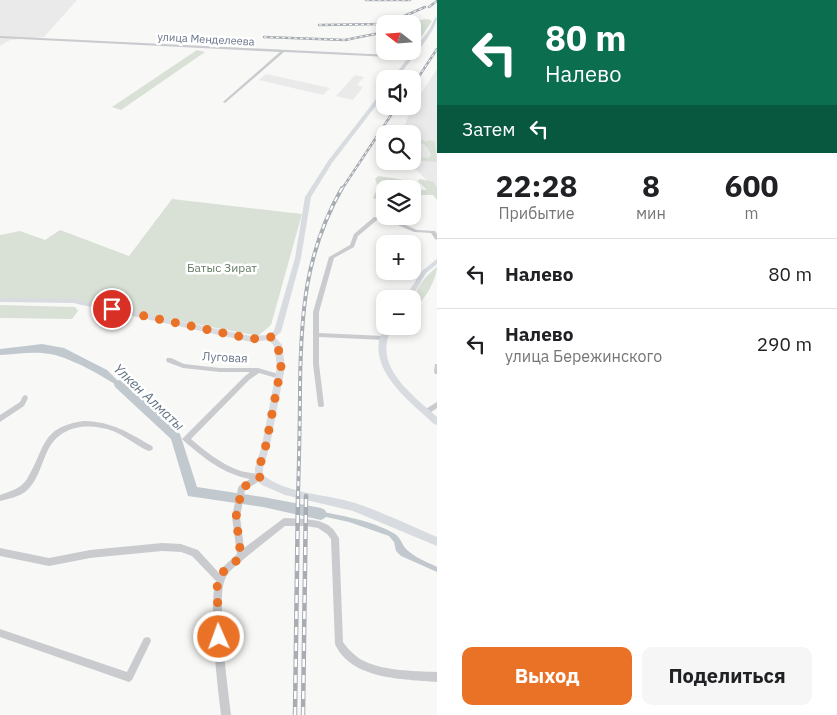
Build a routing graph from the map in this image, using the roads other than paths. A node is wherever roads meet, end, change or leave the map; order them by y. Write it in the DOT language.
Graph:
graph roads {
  1 [pos="437,18"];
  2 [pos="0,38"];
  3 [pos="421,44"];
  4 [pos="283,51"];
  5 [pos="376,55"];
  6 [pos="409,60"];
  7 [pos="401,70"];
  8 [pos="225,102"];
  9 [pos="376,103"];
  10 [pos="437,238"];
  11 [pos="437,261"];
  12 [pos="413,290"];
  13 [pos="0,300"];
  14 [pos="316,335"];
  15 [pos="385,335"];
  16 [pos="271,337"];
  17 [pos="384,338"];
  18 [pos="169,360"];
  19 [pos="437,366"];
  20 [pos="258,370"];
  21 [pos="437,372"];
  22 [pos="280,377"];
  23 [pos="26,398"];
  24 [pos="321,405"];
  25 [pos="437,405"];
  26 [pos="426,412"];
  27 [pos="0,420"];
  28 [pos="437,422"];
  29 [pos="150,448"];
  30 [pos="260,477"];
  31 [pos="0,498"];
  32 [pos="437,542"];
  33 [pos="1,553"];
  34 [pos="241,557"];
  35 [pos="220,579"];
  36 [pos="0,633"];
  37 [pos="146,641"];
  38 [pos="437,677"];
  39 [pos="226,715"];
  1 -- 3 [label="main road"];
  2 -- 4 [label="street, улица Менделеева"];
  4 -- 5 [label="street, улица Менделеева"];
  4 -- 8 [label="street"];
  6 -- 7 [label="main road"];
  9 -- 16 [label="main road"];
  10 -- 14 [label="street"];
  11 -- 12 [label="main road"];
  13 -- 16 [label="main road"];
  14 -- 17 [label="street"];
  14 -- 24 [label="street"];
  15 -- 17 [label="main road"];
  16 -- 22 [label="main road"];
  17 -- 26 [label="main road"];
  18 -- 20 [label="street, Луговая"];
  19 -- 21 [label="street"];
  20 -- 22 [label="street, Луговая"];
  20 -- 30 [label="street"];
  22 -- 30 [label="main road"];
  23 -- 27 [label="street"];
  25 -- 26 [label="street"];
  26 -- 28 [label="main road"];
  29 -- 31 [label="street"];
  30 -- 32 [label="main road"];
  30 -- 34 [label="street"];
  33 -- 35 [label="street"];
  34 -- 35 [label="street"];
  34 -- 38 [label="street"];
  35 -- 39 [label="street"];
  36 -- 37 [label="street"];
}
